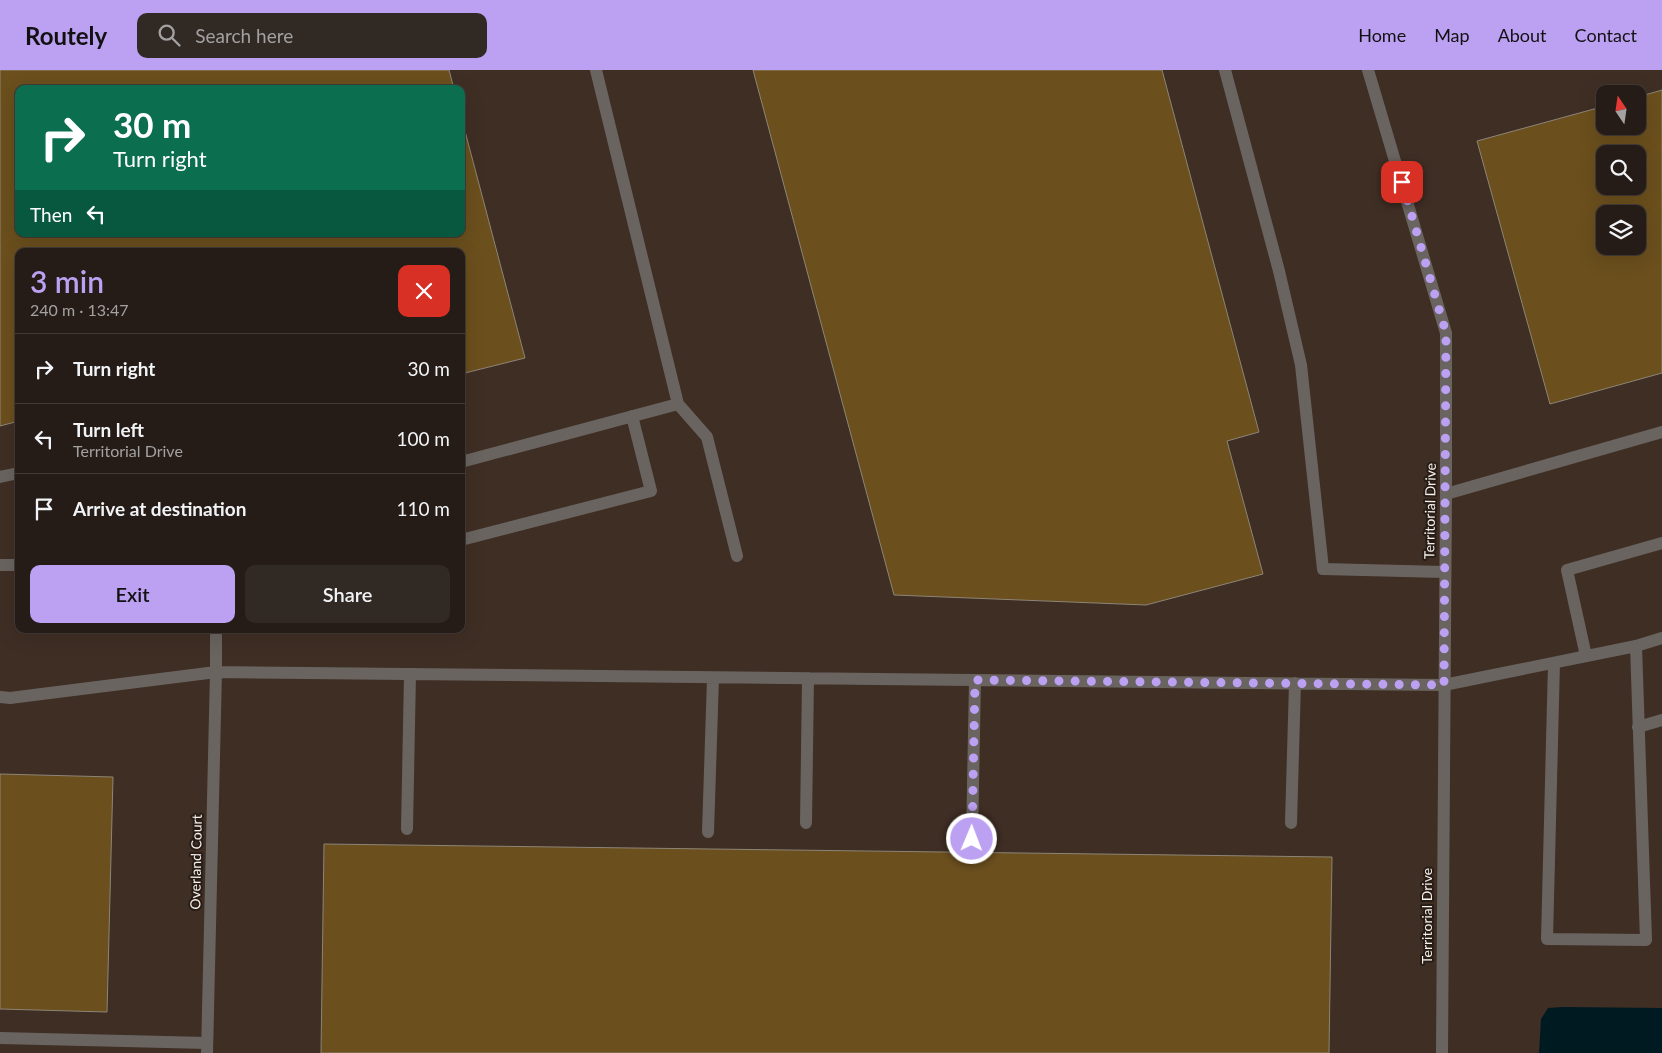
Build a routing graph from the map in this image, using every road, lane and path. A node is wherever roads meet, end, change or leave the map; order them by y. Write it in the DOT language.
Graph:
graph roads {
  1 [pos="596,70"];
  2 [pos="1225,70"];
  3 [pos="1368,70"];
  4 [pos="678,404"];
  5 [pos="632,416"];
  6 [pos="1662,432"];
  7 [pos="465,461"];
  8 [pos="15,474"];
  9 [pos="0,478"];
  10 [pos="1446,494"];
  11 [pos="465,539"];
  12 [pos="1662,543"];
  13 [pos="737,556"];
  14 [pos="0,565"];
  15 [pos="15,565"];
  16 [pos="1444,572"];
  17 [pos="216,633"];
  18 [pos="1662,638"];
  19 [pos="1636,646"];
  20 [pos="1586,656"];
  21 [pos="1554,663"];
  22 [pos="216,672"];
  23 [pos="410,674"];
  24 [pos="713,678"];
  25 [pos="808,678"];
  26 [pos="975,680"];
  27 [pos="1295,683"];
  28 [pos="1444,685"];
  29 [pos="0,697"];
  30 [pos="1662,720"];
  31 [pos="1638,727"];
  32 [pos="806,823"];
  33 [pos="1291,823"];
  34 [pos="406,829"];
  35 [pos="708,832"];
  36 [pos="972,839"];
  37 [pos="0,1038"];
  38 [pos="207,1048"];
  39 [pos="1442,1053"];
  1 -- 4 [label="street"];
  2 -- 16 [label="street"];
  3 -- 10 [label="street, Territorial Drive"];
  4 -- 5 [label="street"];
  4 -- 13 [label="street"];
  5 -- 7 [label="street"];
  5 -- 11 [label="street"];
  6 -- 10 [label="street"];
  8 -- 9 [label="street"];
  10 -- 16 [label="street, Territorial Drive"];
  12 -- 20 [label="street"];
  14 -- 15 [label="street"];
  16 -- 28 [label="street, Territorial Drive"];
  17 -- 22 [label="street, Overland Court"];
  18 -- 19 [label="street"];
  19 -- 20 [label="street"];
  19 -- 31 [label="street"];
  20 -- 21 [label="street"];
  21 -- 28 [label="street"];
  21 -- 31 [label="street"];
  22 -- 23 [label="street"];
  22 -- 29 [label="street"];
  22 -- 38 [label="street, Overland Court"];
  23 -- 24 [label="street"];
  23 -- 34 [label="street"];
  24 -- 25 [label="street"];
  24 -- 35 [label="street"];
  25 -- 26 [label="street"];
  25 -- 32 [label="street"];
  26 -- 27 [label="street"];
  26 -- 36 [label="street"];
  27 -- 28 [label="street"];
  27 -- 33 [label="street"];
  28 -- 39 [label="street, Territorial Drive"];
  30 -- 31 [label="street"];
  37 -- 38 [label="street"];
}
